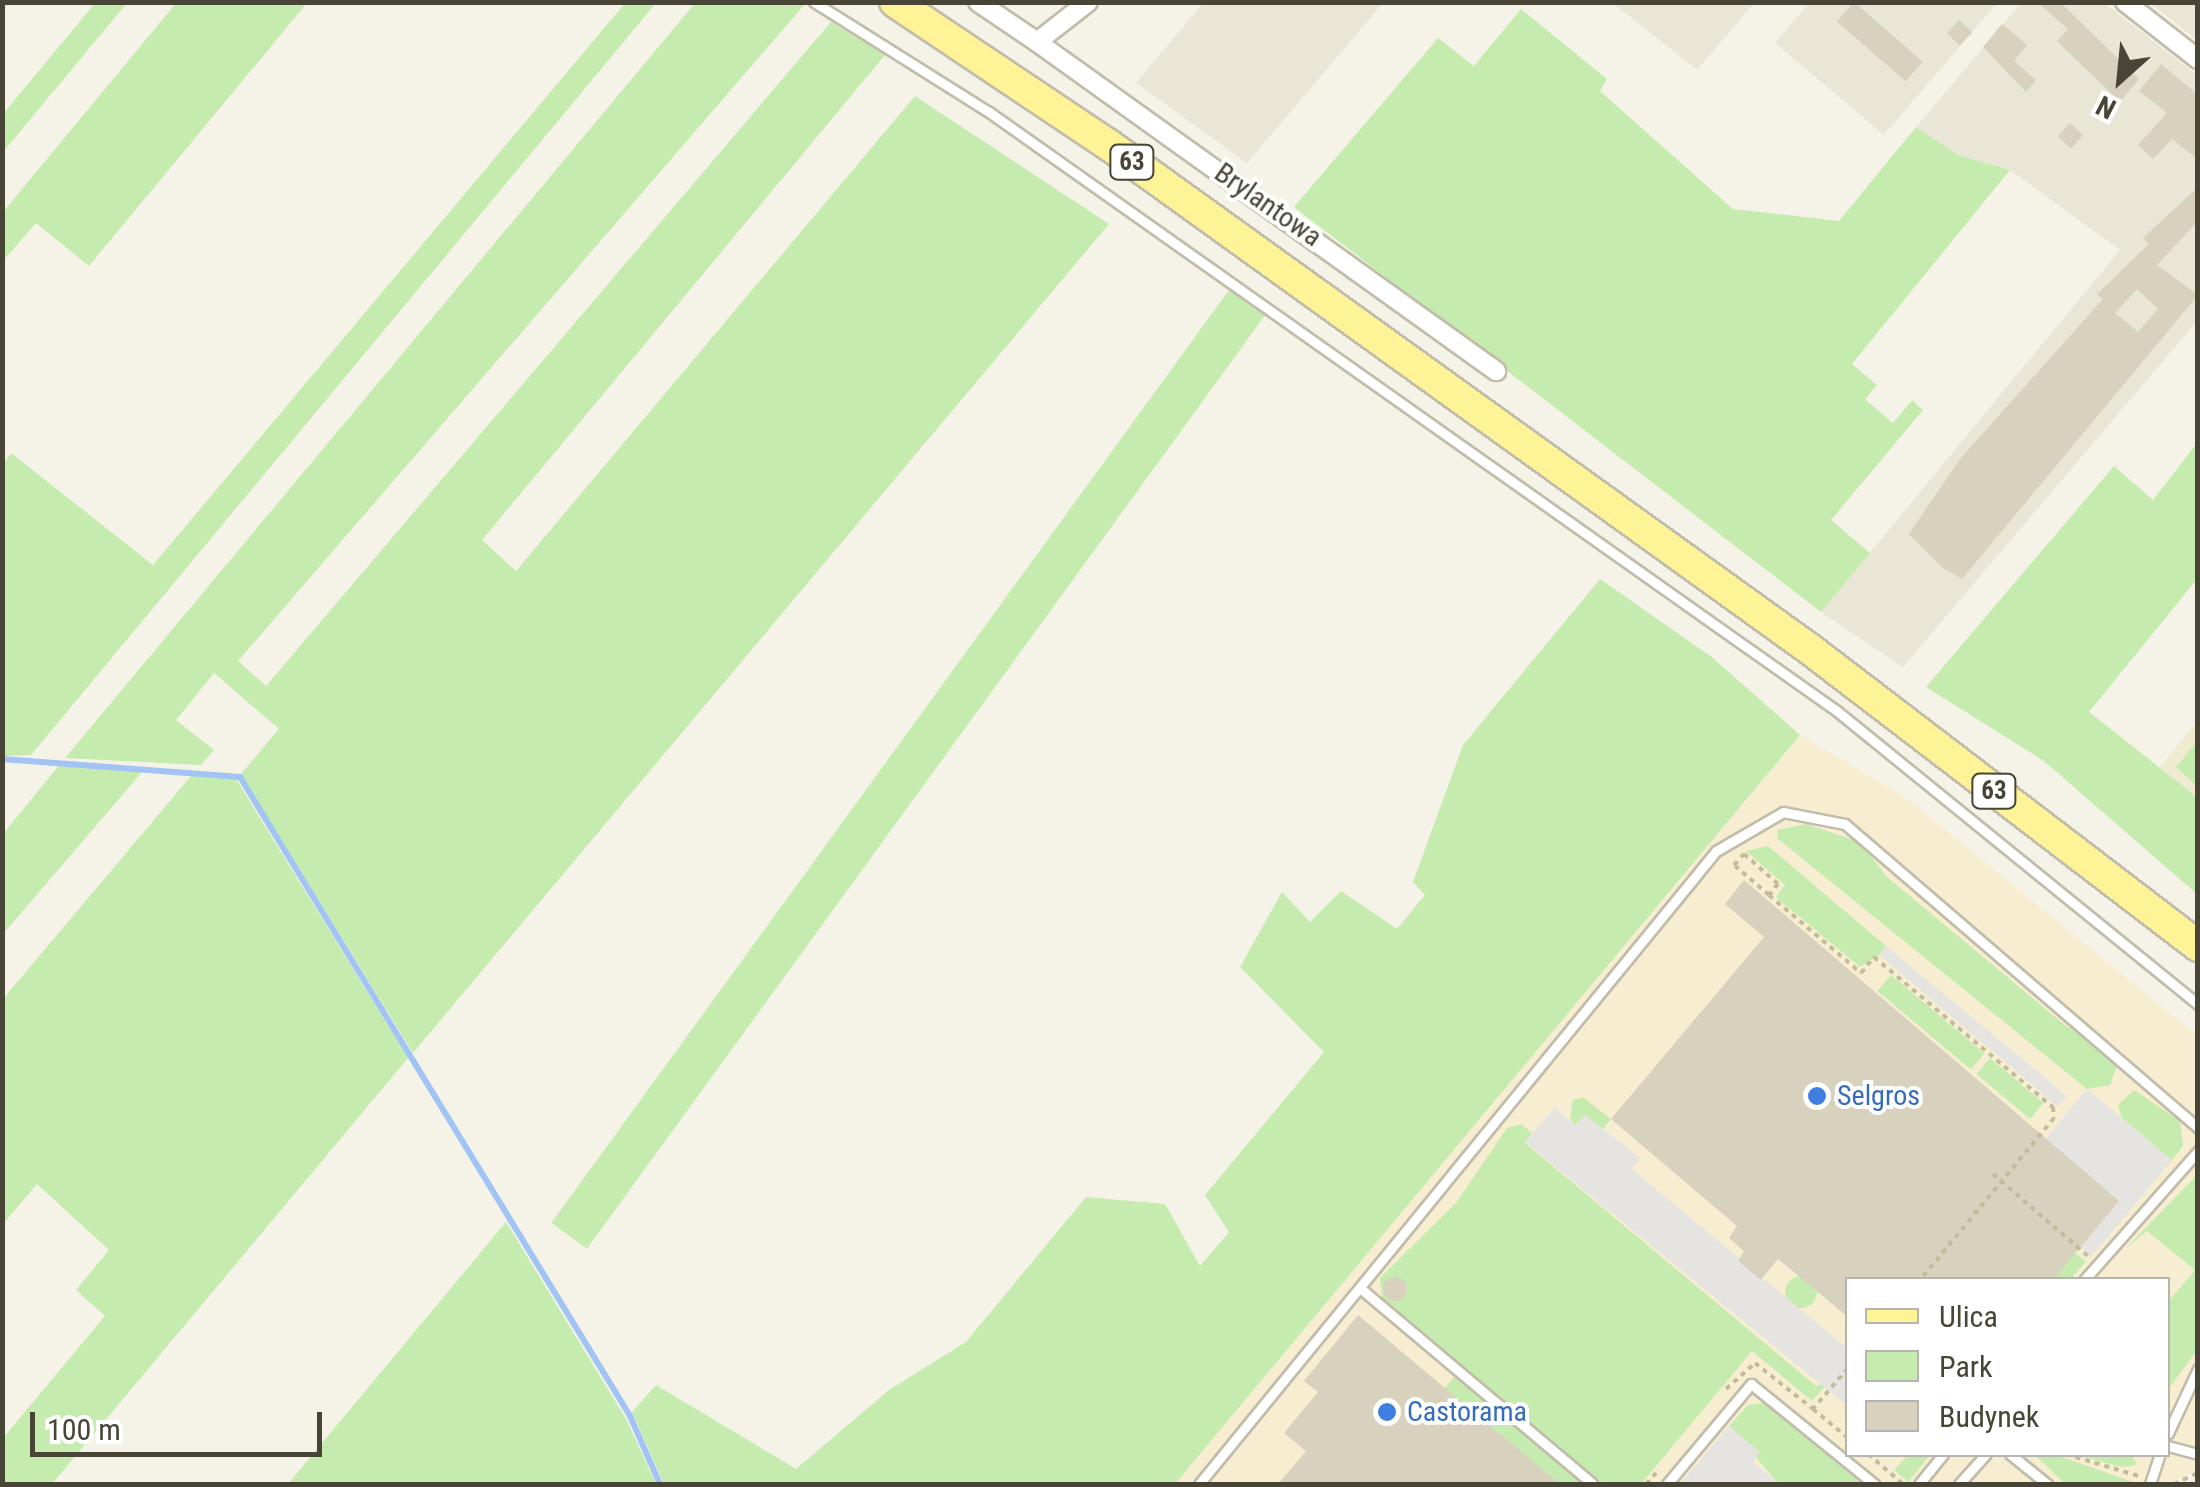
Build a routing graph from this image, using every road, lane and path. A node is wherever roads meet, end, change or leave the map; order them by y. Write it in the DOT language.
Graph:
graph roads {
  1 [pos="814,2"];
  2 [pos="895,2"];
  3 [pos="978,2"];
  4 [pos="1088,2"];
  5 [pos="2125,2"];
  6 [pos="1036,42"];
  7 [pos="2198,59"];
  8 [pos="1496,372"];
  9 [pos="1768,895"];
  10 [pos="2191,943"];
  11 [pos="2198,1004"];
  12 [pos="2198,1128"];
  13 [pos="2198,1150"];
  14 [pos="1993,1174"];
  15 [pos="2001,1181"];
  16 [pos="2097,1264"];
  17 [pos="1922,1277"];
  18 [pos="2086,1277"];
  19 [pos="1360,1288"];
  20 [pos="2198,1368"];
  21 [pos="1845,1372"];
  22 [pos="2170,1428"];
  23 [pos="1845,1436"];
  24 [pos="2170,1447"];
  25 [pos="2198,1454"];
  26 [pos="1872,1457"];
  27 [pos="1941,1457"];
  28 [pos="1983,1457"];
  29 [pos="2014,1457"];
  30 [pos="2075,1457"];
  31 [pos="2159,1457"];
  32 [pos="2198,1474"];
  33 [pos="2151,1482"];
  34 [pos="1198,1484"];
  35 [pos="1593,1484"];
  36 [pos="1667,1484"];
  37 [pos="1874,1484"];
  38 [pos="1904,1484"];
  39 [pos="1919,1484"];
  40 [pos="1959,1484"];
  41 [pos="2047,1484"];
  42 [pos="2174,1484"];
  1 -- 11 [label="lane"];
  2 -- 10 [label="main road, 63"];
  3 -- 6 [label="street, Brylantowa"];
  4 -- 6 [label="street"];
  5 -- 7 [label="street"];
  6 -- 8 [label="street, Brylantowa"];
  9 -- 9 [label="path"];
  9 -- 15 [label="path"];
  12 -- 19 [label="lane"];
  13 -- 16 [label="lane"];
  14 -- 15 [label="path"];
  15 -- 16 [label="path"];
  15 -- 17 [label="path"];
  16 -- 18 [label="lane"];
  19 -- 34 [label="lane"];
  19 -- 35 [label="lane"];
  20 -- 22 [label="lane"];
  21 -- 23 [label="path"];
  24 -- 25 [label="lane"];
  26 -- 38 [label="path"];
  27 -- 39 [label="lane"];
  28 -- 40 [label="lane"];
  29 -- 41 [label="lane"];
  30 -- 33 [label="path"];
  31 -- 33 [label="lane"];
  32 -- 42 [label="path"];
  33 -- 42 [label="path"];
  36 -- 37 [label="lane"];
}
